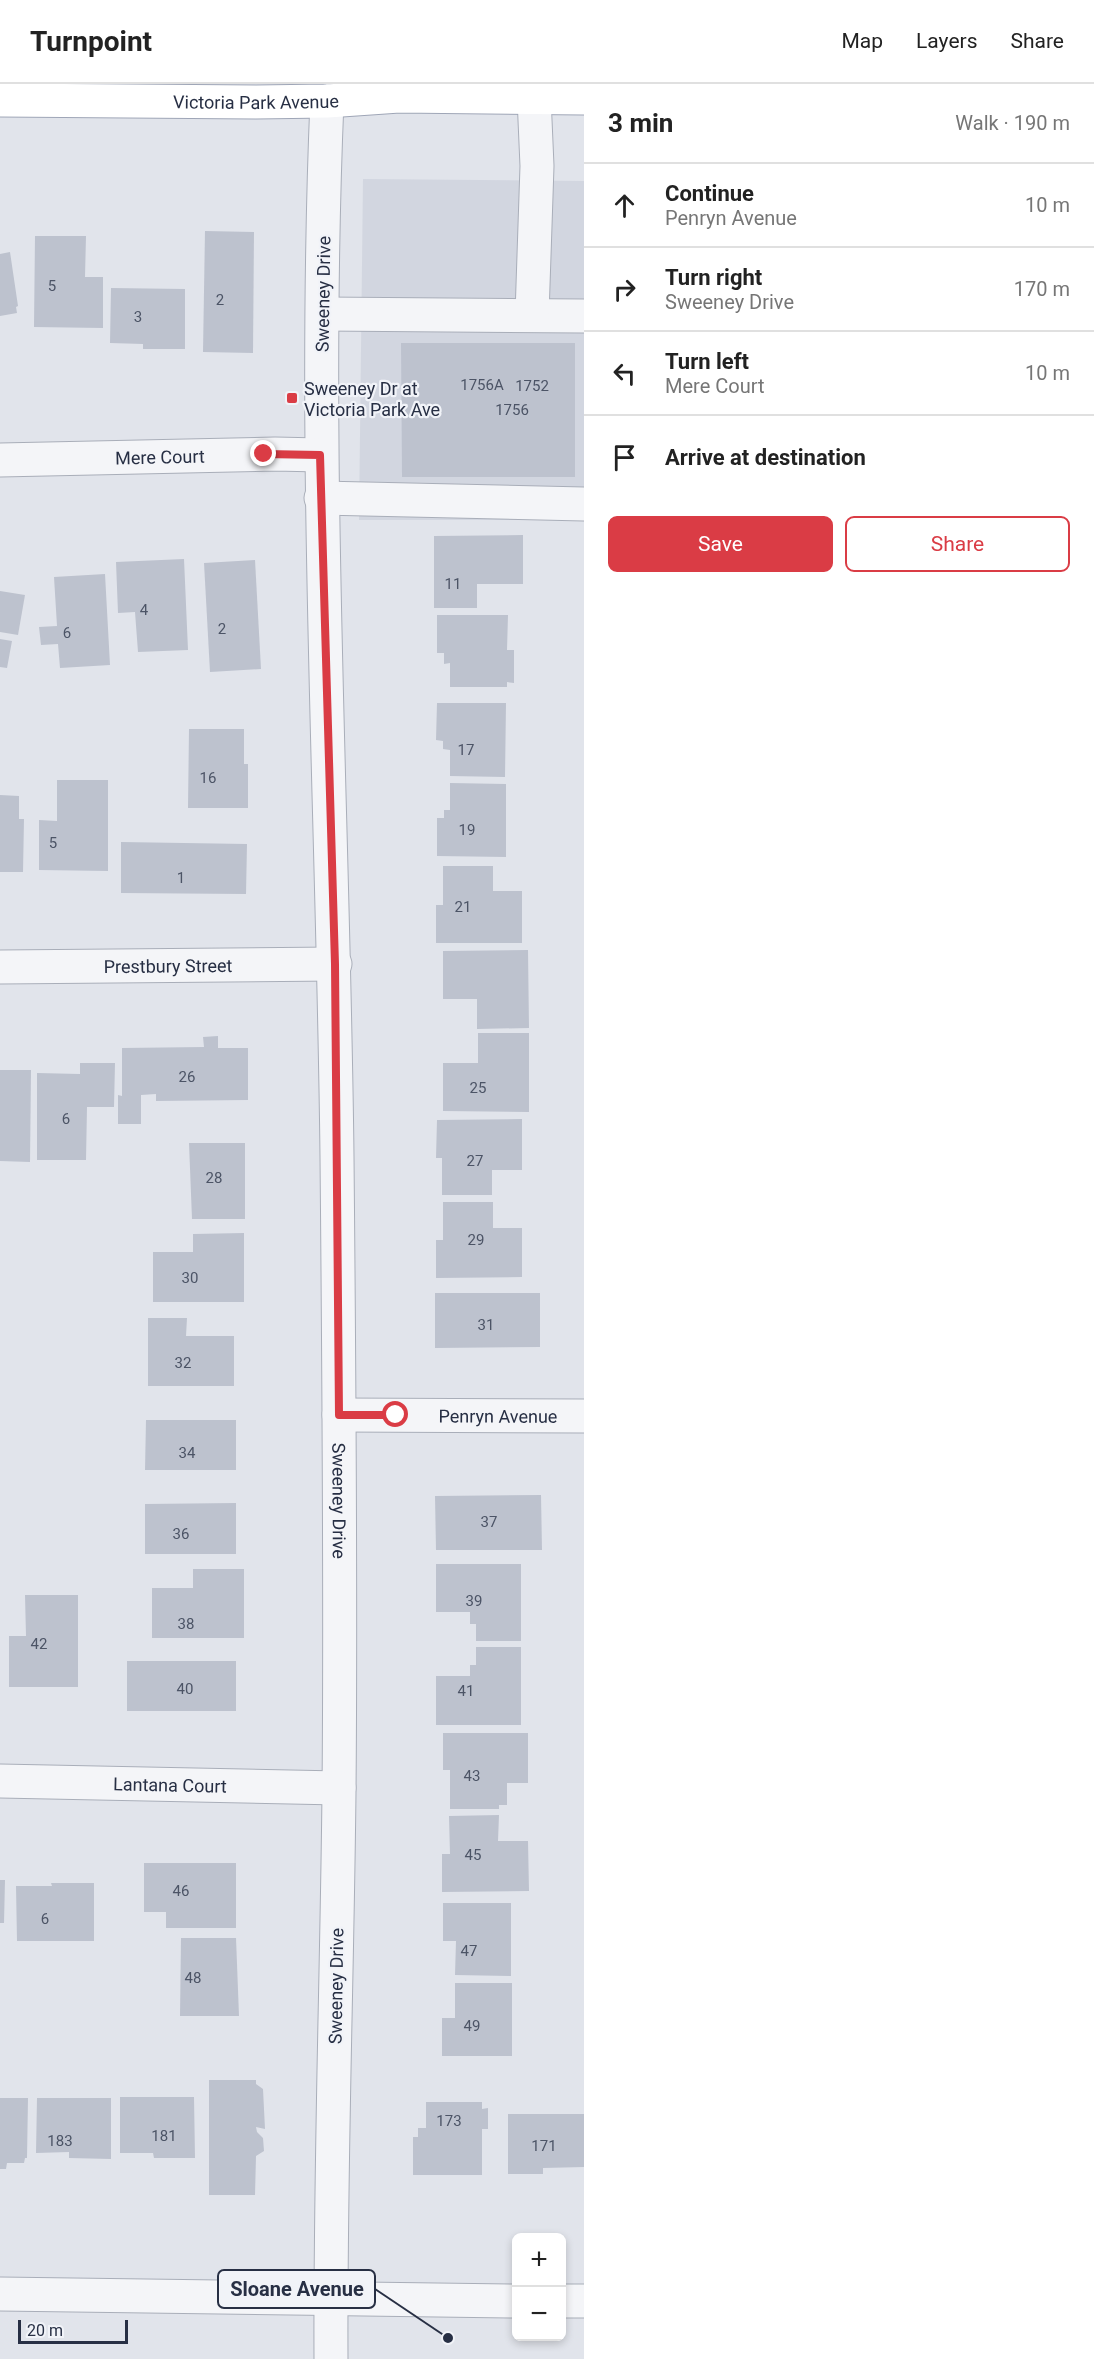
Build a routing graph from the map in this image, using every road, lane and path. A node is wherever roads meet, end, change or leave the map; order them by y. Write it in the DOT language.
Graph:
graph roads {
  1 [pos="399,90"];
  2 [pos="556,94"];
  3 [pos="0,100"];
  4 [pos="327,101"];
  5 [pos="323,314"];
  6 [pos="532,315"];
  7 [pos="584,316"];
  8 [pos="320,455"];
  9 [pos="0,460"];
  10 [pos="321,498"];
  11 [pos="584,504"];
  12 [pos="335,964"];
  13 [pos="0,967"];
  14 [pos="339,1415"];
  15 [pos="584,1416"];
  16 [pos="0,1781"];
  17 [pos="339,1788"];
  18 [pos="0,2294"];
  19 [pos="331,2300"];
  20 [pos="512,2301"];
  21 [pos="566,2301"];
  22 [pos="584,2301"];
  23 [pos="331,2359"];
  1 -- 2 [label="main road, Victoria Park Avenue"];
  1 -- 4 [label="main road, Victoria Park Avenue"];
  2 -- 6 [label="street"];
  3 -- 4 [label="main road, Victoria Park Avenue"];
  4 -- 5 [label="street, Sweeney Drive"];
  5 -- 6 [label="street"];
  5 -- 8 [label="street, Sweeney Drive"];
  6 -- 7 [label="street"];
  8 -- 9 [label="street, Mere Court"];
  8 -- 10 [label="street, Sweeney Drive"];
  10 -- 11 [label="street"];
  10 -- 12 [label="street, Sweeney Drive"];
  12 -- 13 [label="street, Prestbury Street"];
  12 -- 14 [label="street, Sweeney Drive"];
  14 -- 15 [label="street, Penryn Avenue"];
  14 -- 17 [label="street, Sweeney Drive"];
  16 -- 17 [label="street, Lantana Court"];
  17 -- 19 [label="street, Sweeney Drive"];
  18 -- 19 [label="street"];
  19 -- 20 [label="street"];
  19 -- 23 [label="street, Sweeney Drive"];
  21 -- 22 [label="street"];
}
